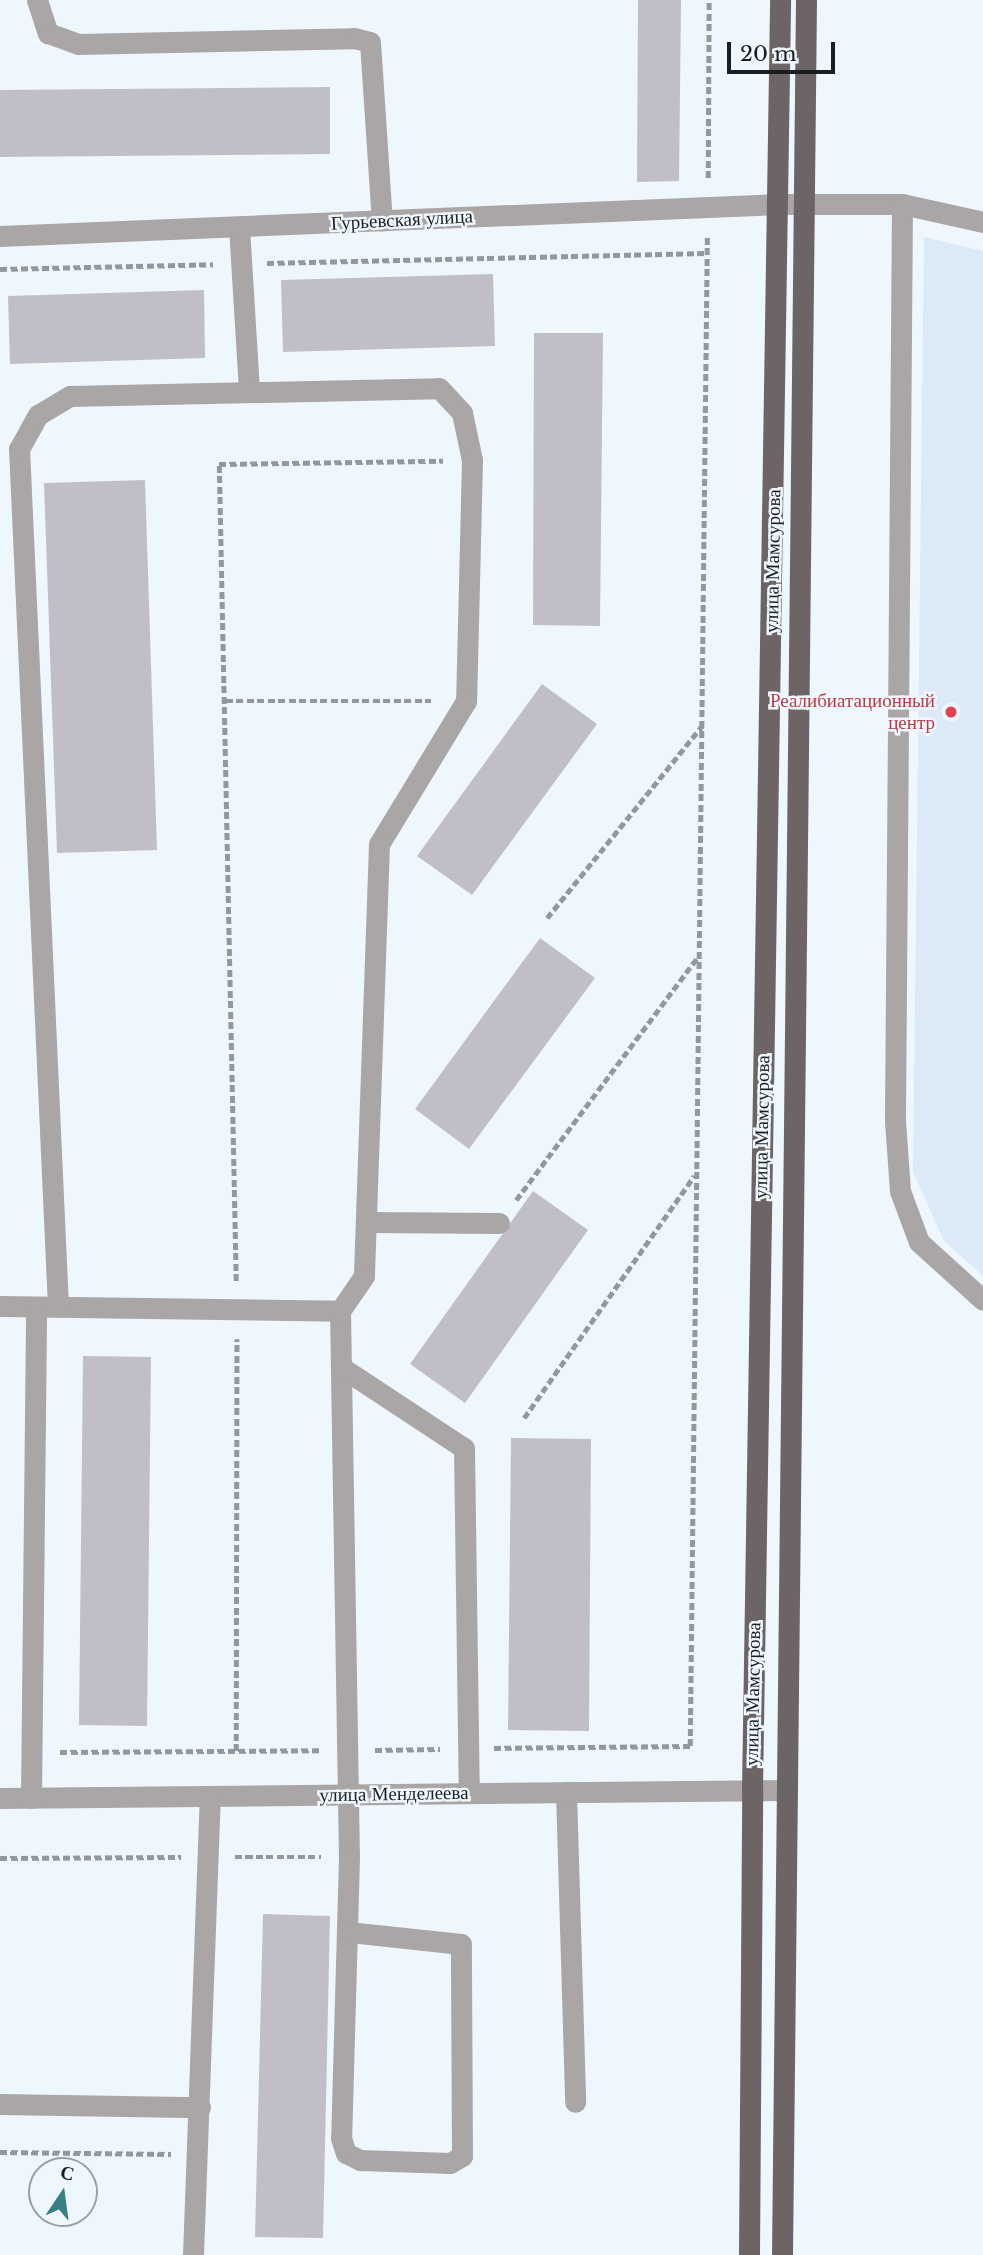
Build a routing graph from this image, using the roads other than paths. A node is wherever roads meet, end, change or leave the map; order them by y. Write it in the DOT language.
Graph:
graph roads {
  1 [pos="37,0"];
  2 [pos="780,0"];
  3 [pos="806,0"];
  4 [pos="779,204"];
  5 [pos="805,204"];
  6 [pos="902,204"];
  7 [pos="382,221"];
  8 [pos="983,222"];
  9 [pos="239,228"];
  10 [pos="0,236"];
  11 [pos="249,390"];
  12 [pos="368,1222"];
  13 [pos="499,1223"];
  14 [pos="983,1300"];
  15 [pos="0,1306"];
  16 [pos="36,1307"];
  17 [pos="58,1307"];
  18 [pos="340,1311"];
  19 [pos="341,1367"];
  20 [pos="752,1790"];
  21 [pos="788,1790"];
  22 [pos="566,1792"];
  23 [pos="469,1793"];
  24 [pos="346,1794"];
  25 [pos="210,1796"];
  26 [pos="0,1798"];
  27 [pos="31,1798"];
  28 [pos="348,1932"];
  29 [pos="575,2102"];
  30 [pos="0,2104"];
  31 [pos="200,2107"];
  32 [pos="193,2255"];
  33 [pos="749,2255"];
  34 [pos="782,2255"];
  1 -- 7 [label="street"];
  2 -- 4 [label="main road, улица Мамсурова"];
  3 -- 5 [label="main road, улица Мамсурова"];
  4 -- 5 [label="street, Гурьевская улица"];
  4 -- 7 [label="street, Гурьевская улица"];
  4 -- 20 [label="main road, улица Мамсурова"];
  5 -- 6 [label="street, Гурьевская улица"];
  5 -- 21 [label="main road, улица Мамсурова"];
  6 -- 8 [label="street, Гурьевская улица"];
  6 -- 14 [label="street"];
  7 -- 9 [label="street, Гурьевская улица"];
  9 -- 10 [label="street, Гурьевская улица"];
  9 -- 11 [label="street"];
  11 -- 12 [label="street"];
  11 -- 17 [label="street"];
  12 -- 13 [label="street"];
  12 -- 18 [label="street"];
  15 -- 16 [label="street"];
  16 -- 17 [label="street"];
  16 -- 27 [label="street"];
  17 -- 18 [label="street"];
  18 -- 19 [label="street"];
  19 -- 23 [label="street"];
  19 -- 24 [label="street"];
  20 -- 21 [label="street, улица Менделеева"];
  20 -- 22 [label="street, улица Менделеева"];
  20 -- 33 [label="main road, улица Мамсурова"];
  21 -- 34 [label="main road, улица Мамсурова"];
  22 -- 23 [label="street, улица Менделеева"];
  22 -- 29 [label="street"];
  23 -- 24 [label="street, улица Менделеева"];
  24 -- 25 [label="street, улица Менделеева"];
  24 -- 28 [label="street"];
  25 -- 27 [label="street, улица Менделеева"];
  25 -- 31 [label="street"];
  26 -- 27 [label="street, улица Менделеева"];
  28 -- 28 [label="street"];
  30 -- 31 [label="street"];
  31 -- 32 [label="street"];
}
